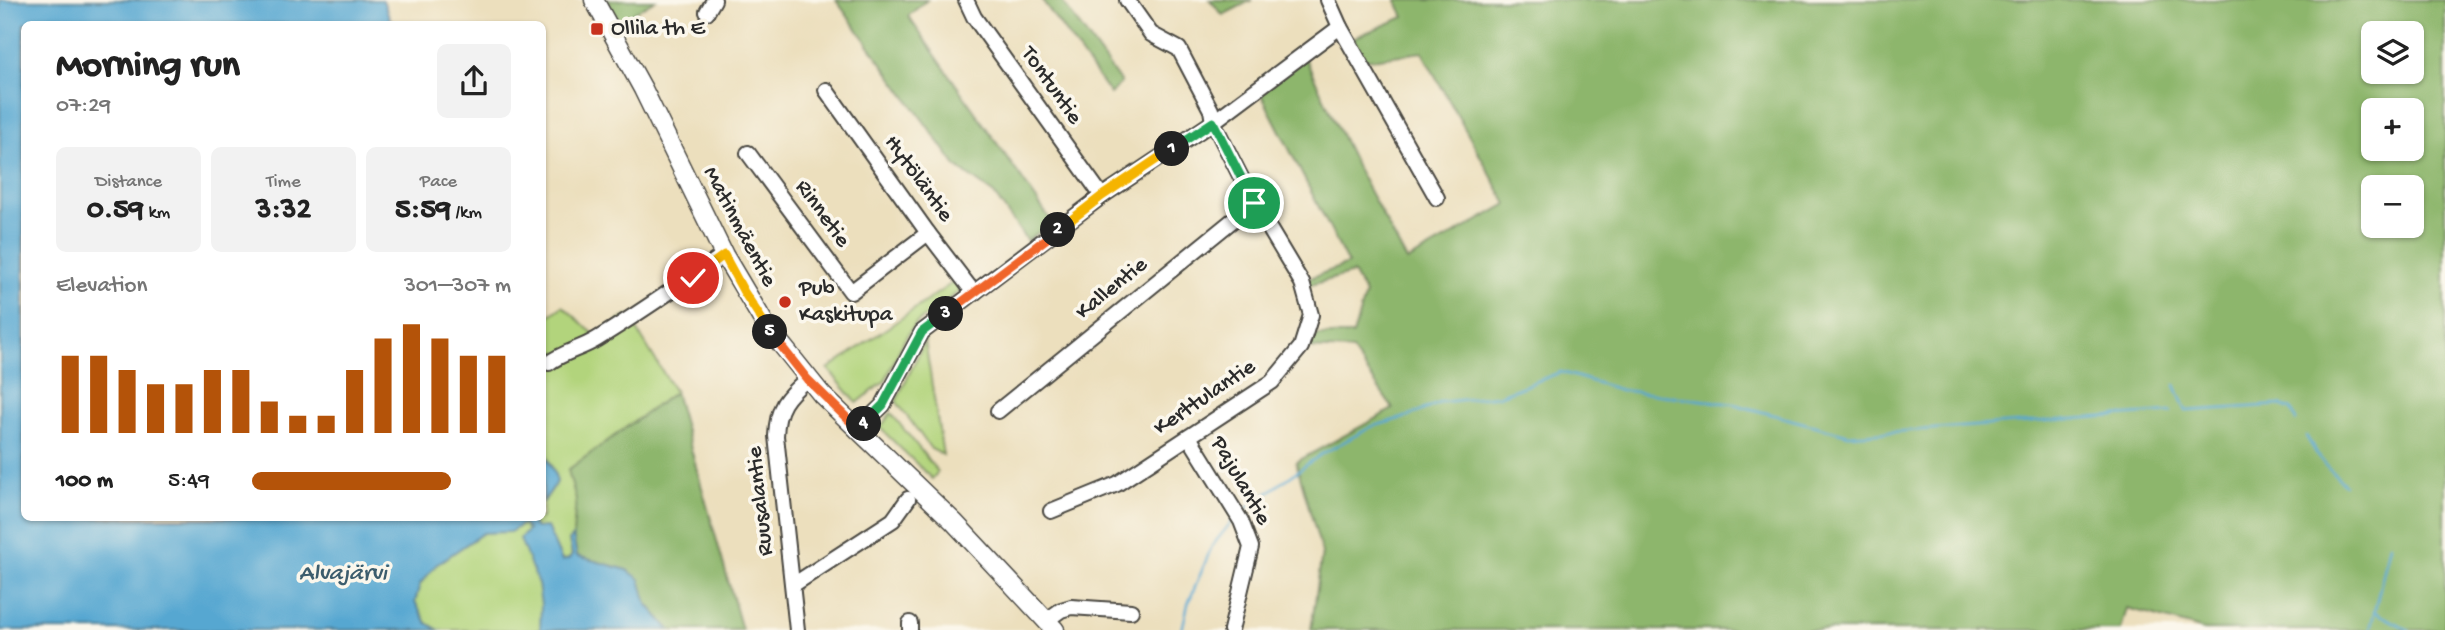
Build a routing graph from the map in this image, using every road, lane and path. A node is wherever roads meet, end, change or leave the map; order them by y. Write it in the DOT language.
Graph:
graph roads {
  1 [pos="594,0"];
  2 [pos="966,0"];
  3 [pos="1127,0"];
  4 [pos="1328,0"];
  5 [pos="1340,27"];
  6 [pos="826,90"];
  7 [pos="1213,122"];
  8 [pos="748,153"];
  9 [pos="1102,196"];
  10 [pos="1437,198"];
  11 [pos="1254,203"];
  12 [pos="928,233"];
  13 [pos="724,255"];
  14 [pos="974,293"];
  15 [pos="549,363"];
  16 [pos="807,379"];
  17 [pos="998,411"];
  18 [pos="858,429"];
  19 [pos="1189,437"];
  20 [pos="908,499"];
  21 [pos="1051,511"];
  22 [pos="793,585"];
  23 [pos="1131,611"];
  24 [pos="1051,625"];
  25 [pos="797,630"];
  26 [pos="1231,630"];
  1 -- 13 [label="main road, Matinmäentie"];
  2 -- 9 [label="street, Tontuntie"];
  3 -- 7 [label="street, Kerttulantie"];
  4 -- 5 [label="street"];
  5 -- 7 [label="street"];
  5 -- 10 [label="street"];
  6 -- 12 [label="street, Hytöläntie"];
  7 -- 9 [label="street"];
  7 -- 11 [label="street, Kerttulantie"];
  8 -- 12 [label="street, Rinnetie"];
  9 -- 14 [label="street"];
  11 -- 17 [label="street, Kallentie"];
  11 -- 19 [label="street, Kerttulantie"];
  12 -- 14 [label="street, Hytöläntie"];
  13 -- 15 [label="street"];
  13 -- 16 [label="main road, Matinmäentie"];
  14 -- 18 [label="street"];
  16 -- 18 [label="main road, Matinmäentie"];
  16 -- 22 [label="street, Ruusalantie"];
  18 -- 24 [label="main road, Matinmäentie"];
  19 -- 21 [label="street, Kerttulantie"];
  19 -- 26 [label="street, Pajulantie"];
  20 -- 22 [label="street"];
  22 -- 25 [label="street, Ruusalantie"];
  23 -- 24 [label="street"];
}
